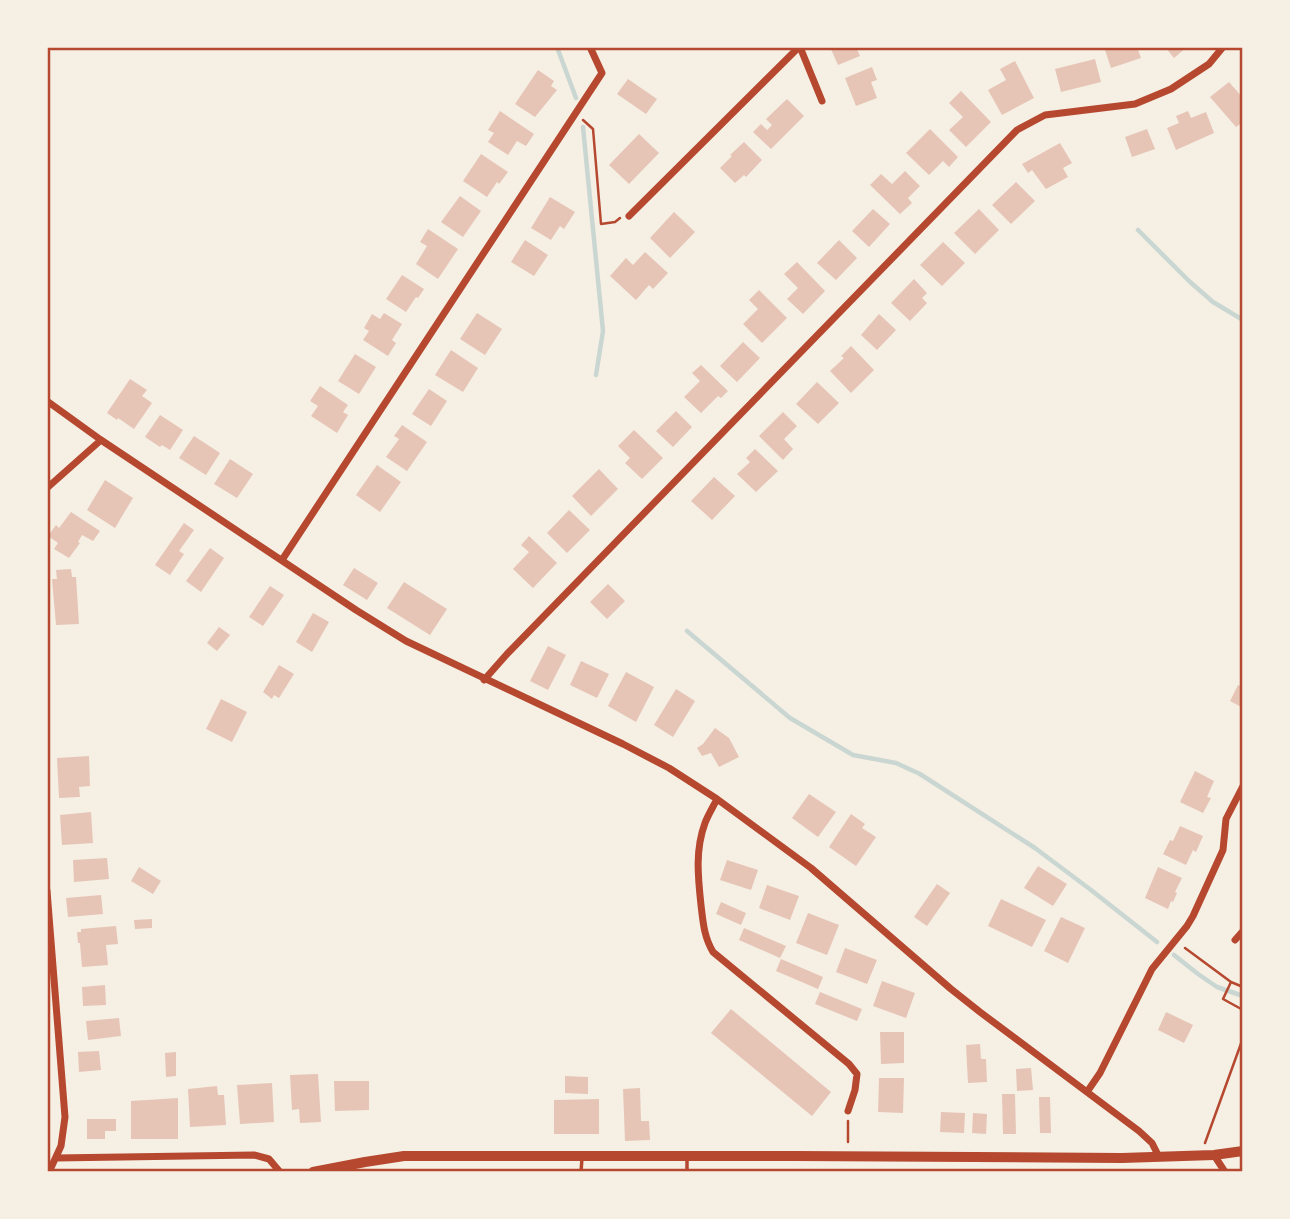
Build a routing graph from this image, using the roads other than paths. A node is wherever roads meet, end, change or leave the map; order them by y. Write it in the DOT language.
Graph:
graph roads {
  1 [pos="590,47"];
  2 [pos="799,47"];
  3 [pos="1223,47"];
  4 [pos="822,101"];
  5 [pos="629,216"];
  6 [pos="47,401"];
  7 [pos="101,440"];
  8 [pos="47,488"];
  9 [pos="282,561"];
  10 [pos="484,680"];
  11 [pos="1243,786"];
  12 [pos="718,799"];
  13 [pos="47,891"];
  14 [pos="1243,931"];
  15 [pos="1235,940"];
  16 [pos="1087,1092"];
  17 [pos="848,1111"];
  18 [pos="1243,1151"];
  19 [pos="1214,1155"];
  20 [pos="582,1156"];
  21 [pos="687,1156"];
  22 [pos="1159,1157"];
  23 [pos="56,1158"];
  24 [pos="49,1172"];
  25 [pos="279,1172"];
  26 [pos="313,1172"];
  27 [pos="582,1172"];
  28 [pos="687,1172"];
  29 [pos="1225,1172"];
  1 -- 9 [label="street"];
  2 -- 4 [label="street"];
  2 -- 5 [label="street"];
  3 -- 10 [label="street"];
  6 -- 7 [label="street"];
  7 -- 8 [label="street"];
  7 -- 9 [label="street"];
  9 -- 10 [label="street"];
  10 -- 12 [label="street"];
  11 -- 16 [label="street"];
  12 -- 16 [label="street"];
  12 -- 17 [label="street"];
  13 -- 23 [label="street"];
  14 -- 15 [label="street"];
  16 -- 22 [label="street"];
  18 -- 19 [label="main road"];
  19 -- 22 [label="main road"];
  19 -- 29 [label="street"];
  20 -- 21 [label="main road"];
  20 -- 26 [label="main road"];
  20 -- 27 [label="lane"];
  21 -- 22 [label="main road"];
  21 -- 28 [label="lane"];
  23 -- 24 [label="street"];
  23 -- 25 [label="street"];
}
